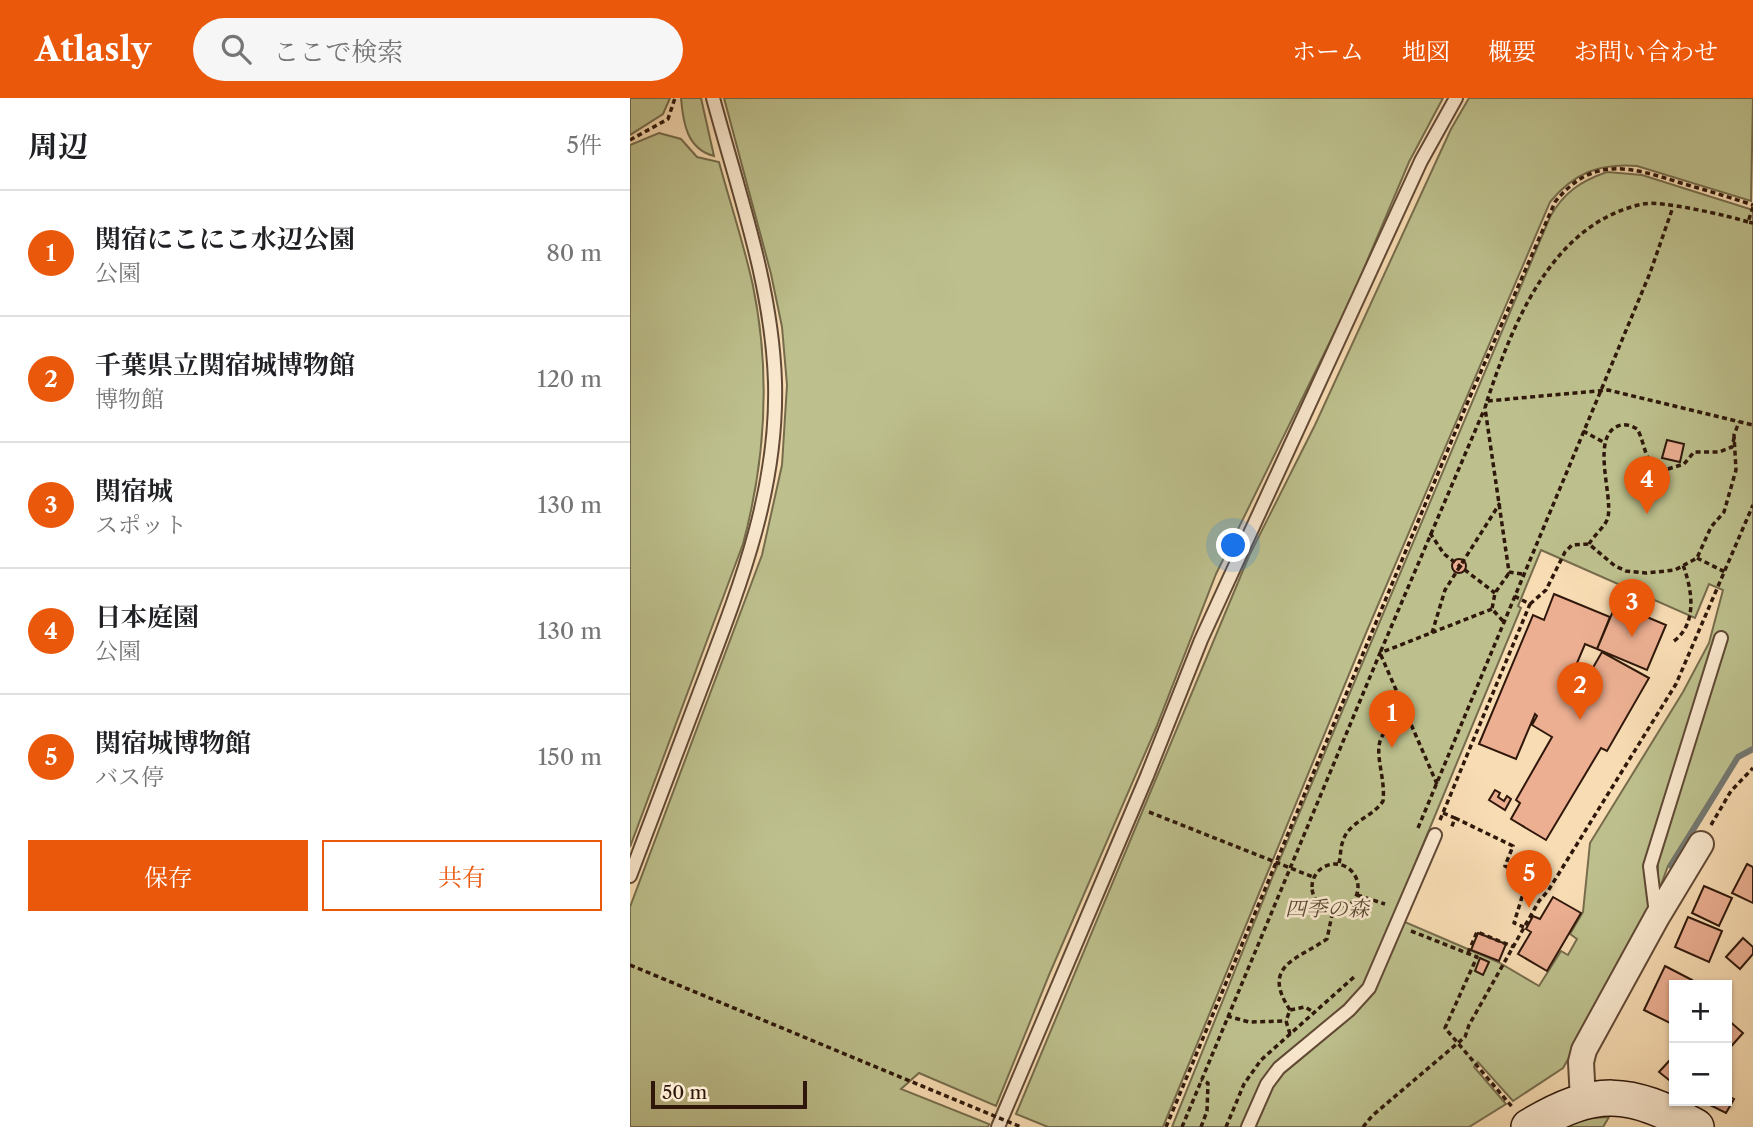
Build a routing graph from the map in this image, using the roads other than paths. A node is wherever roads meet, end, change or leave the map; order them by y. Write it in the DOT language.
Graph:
graph roads {
  1 [pos="713,98"];
  2 [pos="1456,98"];
  3 [pos="1721,638"];
  4 [pos="1441,838"];
  5 [pos="1701,844"];
  6 [pos="630,876"];
  7 [pos="1657,917"];
  8 [pos="1583,1100"];
  9 [pos="1521,1117"];
  10 [pos="998,1127"];
  11 [pos="1248,1127"];
  12 [pos="1696,1127"];
  1 -- 6 [label="lane"];
  2 -- 10 [label="lane"];
  3 -- 7 [label="lane"];
  4 -- 11 [label="lane"];
  5 -- 7 [label="street"];
  7 -- 8 [label="street"];
  8 -- 9 [label="street"];
  8 -- 12 [label="street"];
}
